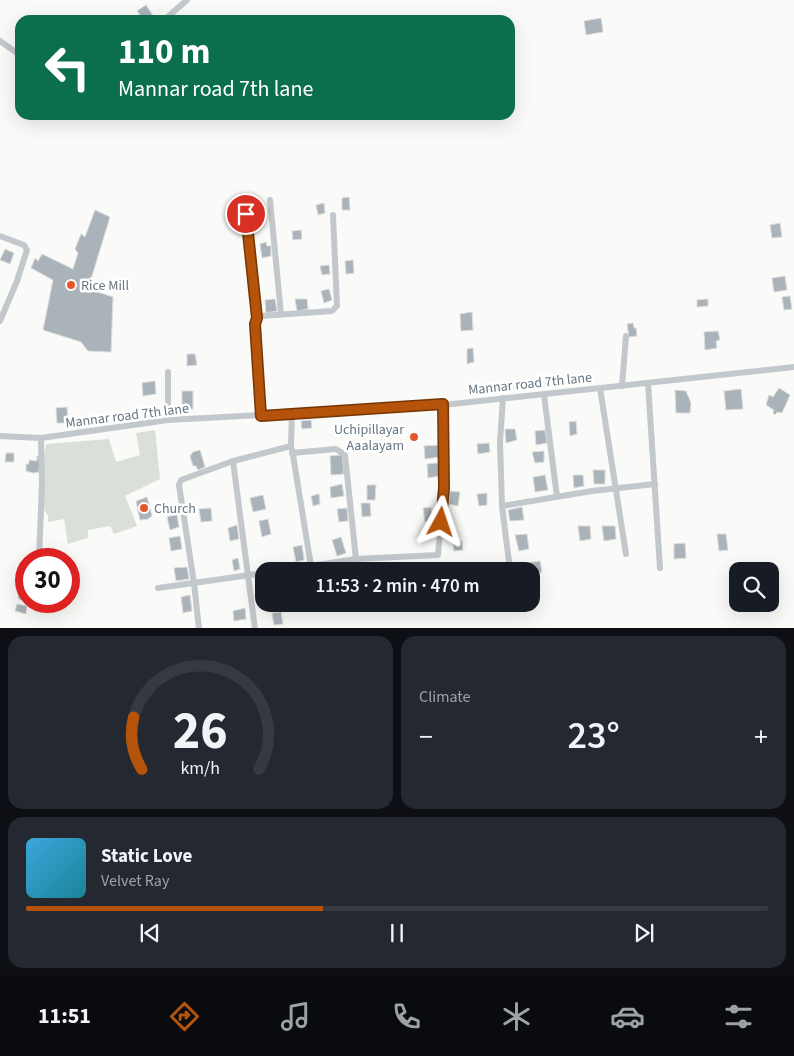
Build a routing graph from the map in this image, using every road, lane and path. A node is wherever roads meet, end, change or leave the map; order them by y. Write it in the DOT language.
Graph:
graph roads {
  1 [pos="187,0"];
  2 [pos="170,15"];
  3 [pos="0,41"];
  4 [pos="15,52"];
  5 [pos="244,197"];
  6 [pos="270,200"];
  7 [pos="333,215"];
  8 [pos="0,236"];
  9 [pos="281,314"];
  10 [pos="257,318"];
  11 [pos="0,321"];
  12 [pos="626,336"];
  13 [pos="794,367"];
  14 [pos="168,372"];
  15 [pos="648,383"];
  16 [pos="622,386"];
  17 [pos="600,388"];
  18 [pos="544,395"];
  19 [pos="502,398"];
  20 [pos="443,404"];
  21 [pos="292,413"];
  22 [pos="261,416"];
  23 [pos="168,420"];
  24 [pos="0,436"];
  25 [pos="42,438"];
  26 [pos="292,449"];
  27 [pos="233,461"];
  28 [pos="655,484"];
  29 [pos="615,488"];
  30 [pos="557,497"];
  31 [pos="502,506"];
  32 [pos="39,548"];
  33 [pos="626,554"];
  34 [pos="356,560"];
  35 [pos="311,562"];
  36 [pos="341,562"];
  37 [pos="509,562"];
  38 [pos="660,568"];
  39 [pos="255,575"];
  40 [pos="249,576"];
  41 [pos="194,583"];
  42 [pos="158,588"];
  43 [pos="199,628"];
  44 [pos="255,628"];
  1 -- 2 [label="street"];
  3 -- 4 [label="street"];
  5 -- 10 [label="street"];
  6 -- 9 [label="street"];
  7 -- 9 [label="street"];
  8 -- 11 [label="street"];
  9 -- 10 [label="street"];
  10 -- 22 [label="street"];
  12 -- 16 [label="street"];
  13 -- 15 [label="street, Mannar road 7th lane"];
  14 -- 23 [label="street"];
  15 -- 16 [label="street, Mannar road 7th lane"];
  15 -- 28 [label="street"];
  16 -- 17 [label="street, Mannar road 7th lane"];
  17 -- 18 [label="street, Mannar road 7th lane"];
  17 -- 29 [label="street"];
  18 -- 19 [label="street, Mannar road 7th lane"];
  18 -- 30 [label="street"];
  19 -- 20 [label="street, Mannar road 7th lane"];
  19 -- 31 [label="street"];
  20 -- 21 [label="street, Mannar road 7th lane"];
  20 -- 34 [label="street"];
  21 -- 22 [label="street, Mannar road 7th lane"];
  21 -- 26 [label="street"];
  22 -- 23 [label="street, Mannar road 7th lane"];
  23 -- 25 [label="street, Mannar road 7th lane"];
  24 -- 25 [label="street, Mannar road 7th lane"];
  25 -- 32 [label="street"];
  26 -- 27 [label="street"];
  26 -- 34 [label="street"];
  26 -- 35 [label="street"];
  27 -- 40 [label="street"];
  27 -- 41 [label="street"];
  28 -- 29 [label="street"];
  28 -- 38 [label="street"];
  29 -- 30 [label="street"];
  29 -- 33 [label="street"];
  30 -- 31 [label="street"];
  31 -- 37 [label="street"];
  34 -- 36 [label="street"];
  39 -- 40 [label="street"];
  40 -- 41 [label="street"];
  40 -- 44 [label="street"];
  41 -- 42 [label="street"];
  41 -- 43 [label="street"];
}
